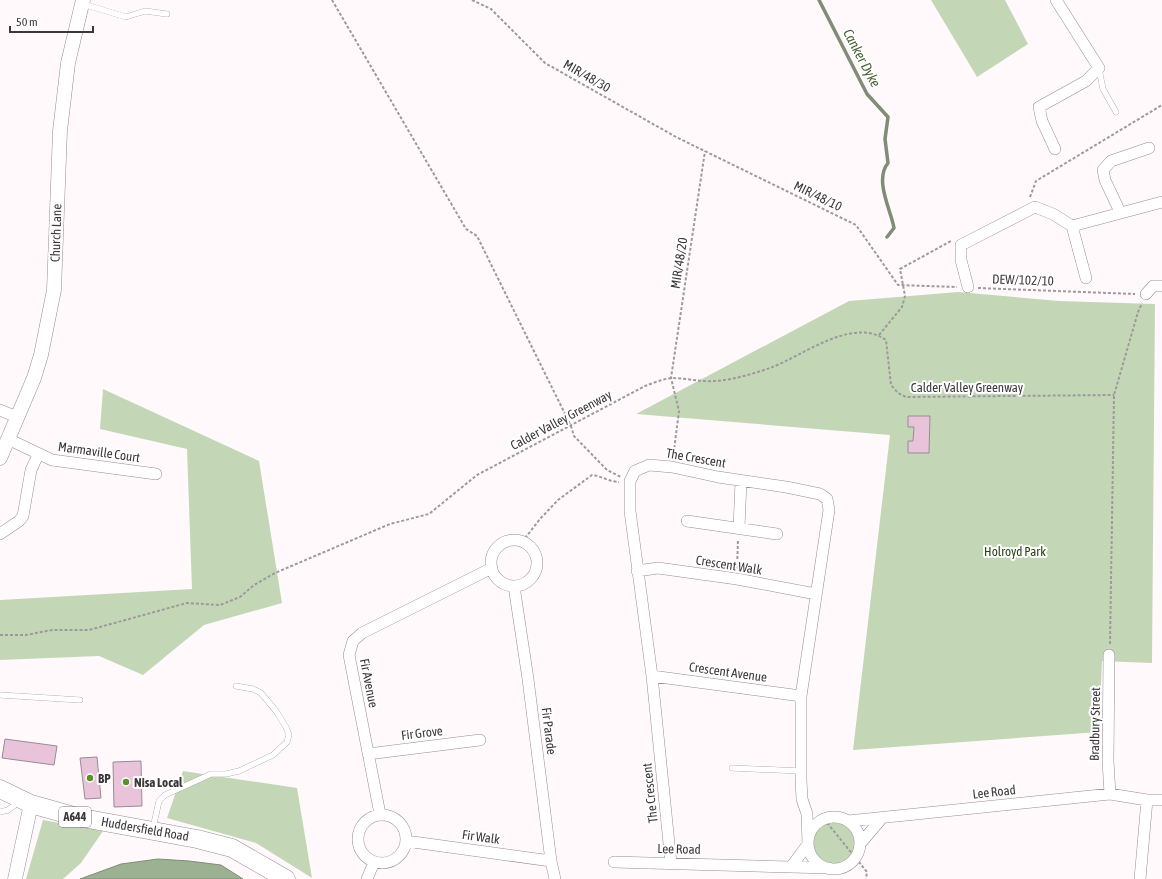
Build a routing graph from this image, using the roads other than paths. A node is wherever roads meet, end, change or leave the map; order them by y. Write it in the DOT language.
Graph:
graph roads {
  1 [pos="1056,0"];
  2 [pos="83,2"];
  3 [pos="167,14"];
  4 [pos="1099,68"];
  5 [pos="1116,112"];
  6 [pos="1149,148"];
  7 [pos="1055,149"];
  8 [pos="1162,202"];
  9 [pos="1120,212"];
  10 [pos="1072,226"];
  11 [pos="1086,278"];
  12 [pos="1162,286"];
  13 [pos="968,287"];
  14 [pos="1146,294"];
  15 [pos="0,410"];
  16 [pos="17,417"];
  17 [pos="8,439"];
  18 [pos="38,455"];
  19 [pos="0,458"];
  20 [pos="156,474"];
  21 [pos="741,481"];
  22 [pos="687,521"];
  23 [pos="738,528"];
  24 [pos="0,534"];
  25 [pos="777,534"];
  26 [pos="492,568"];
  27 [pos="637,570"];
  28 [pos="514,586"];
  29 [pos="816,594"];
  30 [pos="1109,655"];
  31 [pos="652,676"];
  32 [pos="236,686"];
  33 [pos="0,695"];
  34 [pos="801,696"];
  35 [pos="80,700"];
  36 [pos="480,740"];
  37 [pos="368,754"];
  38 [pos="732,768"];
  39 [pos="801,770"];
  40 [pos="0,789"];
  41 [pos="1110,794"];
  42 [pos="1147,800"];
  43 [pos="1162,800"];
  44 [pos="27,802"];
  45 [pos="0,812"];
  46 [pos="380,814"];
  47 [pos="807,814"];
  48 [pos="882,818"];
  49 [pos="821,821"];
  50 [pos="848,821"];
  51 [pos="153,830"];
  52 [pos="406,842"];
  53 [pos="808,844"];
  54 [pos="860,844"];
  55 [pos="551,861"];
  56 [pos="374,862"];
  57 [pos="614,862"];
  58 [pos="671,863"];
  59 [pos="791,867"];
  60 [pos="829,868"];
  61 [pos="15,879"];
  62 [pos="286,879"];
  63 [pos="367,879"];
  64 [pos="555,879"];
  65 [pos="1140,879"];
  1 -- 4 [label="street"];
  2 -- 3 [label="lane"];
  2 -- 16 [label="street, Church Lane"];
  4 -- 5 [label="lane"];
  4 -- 7 [label="street"];
  6 -- 9 [label="street"];
  8 -- 9 [label="street"];
  9 -- 10 [label="street"];
  10 -- 11 [label="street"];
  10 -- 13 [label="street"];
  12 -- 14 [label="street"];
  15 -- 16 [label="street"];
  16 -- 17 [label="street, Church Lane"];
  17 -- 18 [label="street, Marmaville Court"];
  17 -- 19 [label="street, Church Lane"];
  18 -- 20 [label="street, Marmaville Court"];
  18 -- 24 [label="street, Marmaville Court"];
  21 -- 23 [label="street"];
  21 -- 27 [label="street, The Crescent"];
  21 -- 29 [label="street, The Crescent"];
  22 -- 23 [label="street"];
  23 -- 25 [label="street"];
  26 -- 28 [label="street"];
  26 -- 28 [label="street"];
  26 -- 37 [label="street, Fir Avenue"];
  27 -- 29 [label="street, Crescent Walk"];
  27 -- 31 [label="street, The Crescent"];
  28 -- 55 [label="street, Fir Parade"];
  29 -- 34 [label="street, The Crescent"];
  30 -- 41 [label="street, Bradbury Street"];
  31 -- 34 [label="street, Crescent Avenue"];
  31 -- 58 [label="street, The Crescent"];
  32 -- 51 [label="lane"];
  33 -- 35 [label="lane"];
  34 -- 39 [label="street, The Crescent"];
  36 -- 37 [label="street, Fir Grove"];
  37 -- 46 [label="street, Fir Avenue"];
  38 -- 39 [label="lane"];
  39 -- 47 [label="street, The Crescent"];
  40 -- 44 [label="highway, Huddersfield Road / A644"];
  41 -- 42 [label="street, Lee Road"];
  41 -- 48 [label="street, Lee Road"];
  42 -- 43 [label="street, Lee Road"];
  42 -- 65 [label="street"];
  44 -- 45 [label="lane"];
  44 -- 51 [label="highway, Huddersfield Road / A644"];
  44 -- 61 [label="street"];
  46 -- 52 [label="street"];
  46 -- 56 [label="street"];
  47 -- 49 [label="street"];
  47 -- 53 [label="street, The Crescent"];
  48 -- 50 [label="street, Lee Road"];
  48 -- 54 [label="street"];
  49 -- 50 [label="street, Lee Road"];
  49 -- 53 [label="street"];
  50 -- 54 [label="street"];
  51 -- 62 [label="highway, Huddersfield Road / A644"];
  52 -- 55 [label="street, Fir Walk"];
  52 -- 56 [label="street"];
  53 -- 59 [label="street"];
  53 -- 60 [label="street"];
  54 -- 60 [label="street, Lee Road"];
  55 -- 64 [label="street, Fir Parade"];
  56 -- 63 [label="street"];
  57 -- 58 [label="street, Lee Road"];
  58 -- 59 [label="street, Lee Road"];
  59 -- 60 [label="street, Lee Road"];
}
